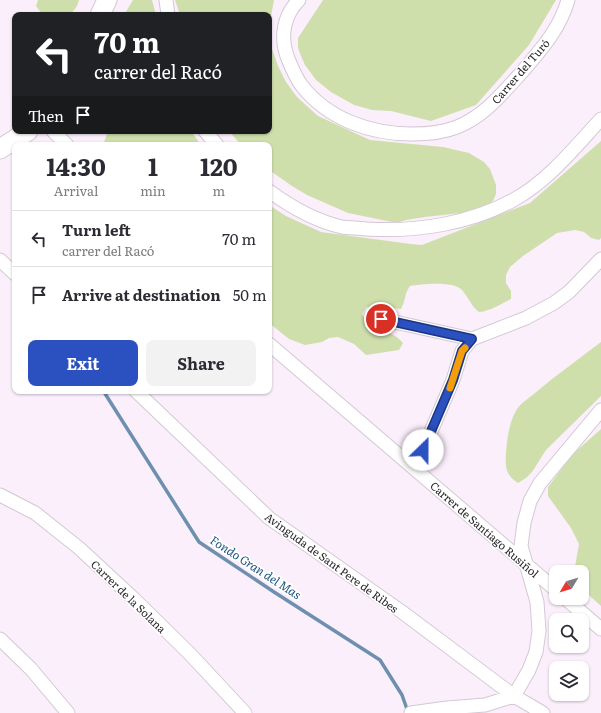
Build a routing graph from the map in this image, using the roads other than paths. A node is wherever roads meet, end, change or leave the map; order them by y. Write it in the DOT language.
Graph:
graph roads {
  1 [pos="107,0"];
  2 [pos="166,0"];
  3 [pos="299,0"];
  4 [pos="568,0"];
  5 [pos="101,12"];
  6 [pos="168,12"];
  7 [pos="601,119"];
  8 [pos="23,134"];
  9 [pos="56,134"];
  10 [pos="208,134"];
  11 [pos="64,142"];
  12 [pos="214,142"];
  13 [pos="0,149"];
  14 [pos="272,193"];
  15 [pos="601,259"];
  16 [pos="0,260"];
  17 [pos="12,271"];
  18 [pos="381,319"];
  19 [pos="472,339"];
  20 [pos="272,347"];
  21 [pos="139,394"];
  22 [pos="601,410"];
  23 [pos="413,467"];
  24 [pos="0,495"];
  25 [pos="526,565"];
  26 [pos="549,584"];
  27 [pos="574,605"];
  28 [pos="601,629"];
  29 [pos="0,639"];
  30 [pos="514,696"];
  31 [pos="68,713"];
  32 [pos="245,713"];
  33 [pos="414,713"];
  34 [pos="543,713"];
  1 -- 5 [label="street"];
  2 -- 6 [label="street"];
  3 -- 4 [label="street, Carrer del Turó"];
  7 -- 14 [label="street"];
  8 -- 13 [label="street"];
  9 -- 11 [label="street"];
  10 -- 12 [label="street"];
  15 -- 19 [label="street"];
  16 -- 17 [label="street"];
  18 -- 19 [label="street"];
  19 -- 23 [label="street"];
  20 -- 23 [label="street, Carrer de Santiago Rusiñol"];
  21 -- 30 [label="street, Avinguda de Sant Pere de Ribes"];
  22 -- 25 [label="street"];
  23 -- 25 [label="street, Carrer de Santiago Rusiñol"];
  24 -- 32 [label="street, Carrer de la Solana"];
  25 -- 26 [label="street, Carrer de Santiago Rusiñol"];
  25 -- 30 [label="street"];
  27 -- 28 [label="street"];
  29 -- 31 [label="street"];
  30 -- 33 [label="street"];
  30 -- 34 [label="street, Avinguda de Sant Pere de Ribes"];
}
